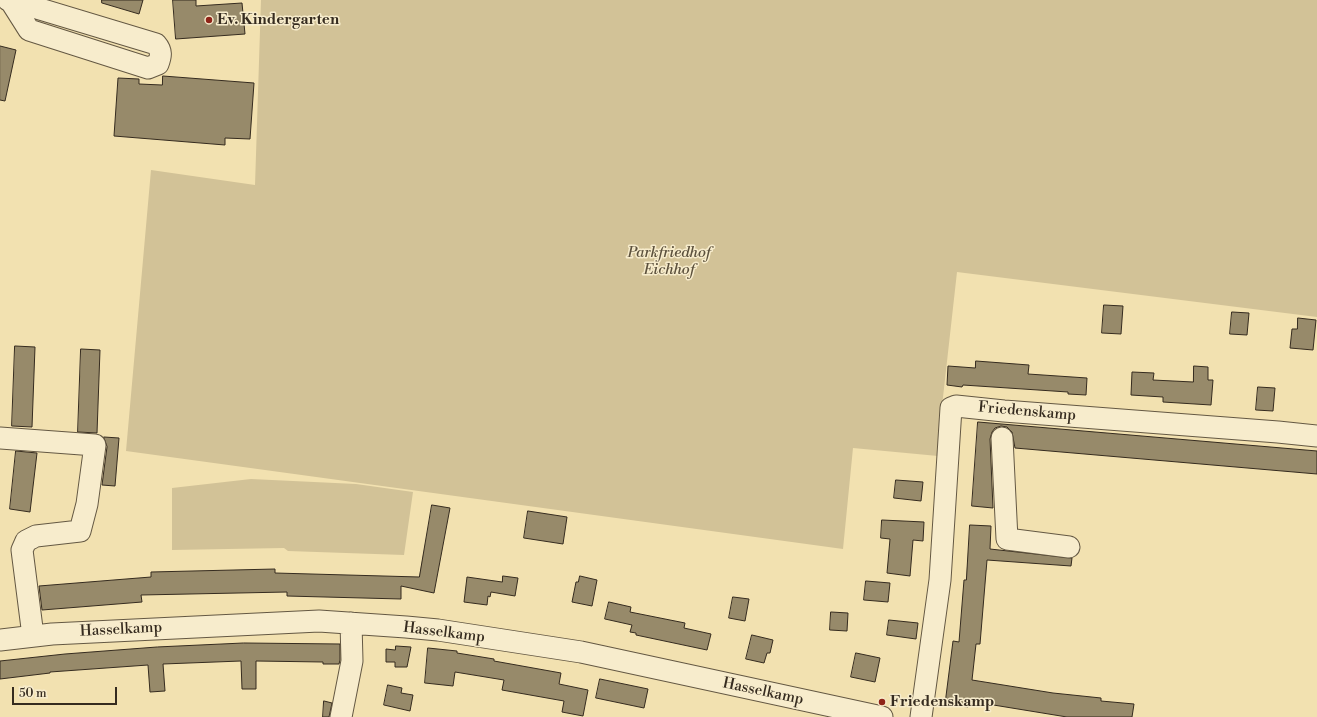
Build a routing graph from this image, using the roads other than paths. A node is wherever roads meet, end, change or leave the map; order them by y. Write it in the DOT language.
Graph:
graph roads {
  1 [pos="9,0"];
  2 [pos="1003,424"];
  3 [pos="1317,436"];
  4 [pos="0,438"];
  5 [pos="1069,547"];
  6 [pos="351,623"];
  7 [pos="33,636"];
  8 [pos="0,640"];
  9 [pos="341,717"];
  10 [pos="882,717"];
  11 [pos="921,717"];
  1 -- 1 [label="street"];
  2 -- 3 [label="street, Friedenskamp"];
  2 -- 5 [label="street"];
  2 -- 11 [label="street, Friedenskamp"];
  4 -- 7 [label="street"];
  6 -- 7 [label="street, Hasselkamp"];
  6 -- 9 [label="street"];
  6 -- 10 [label="street, Hasselkamp"];
  7 -- 8 [label="street, Hasselkamp"];
}
